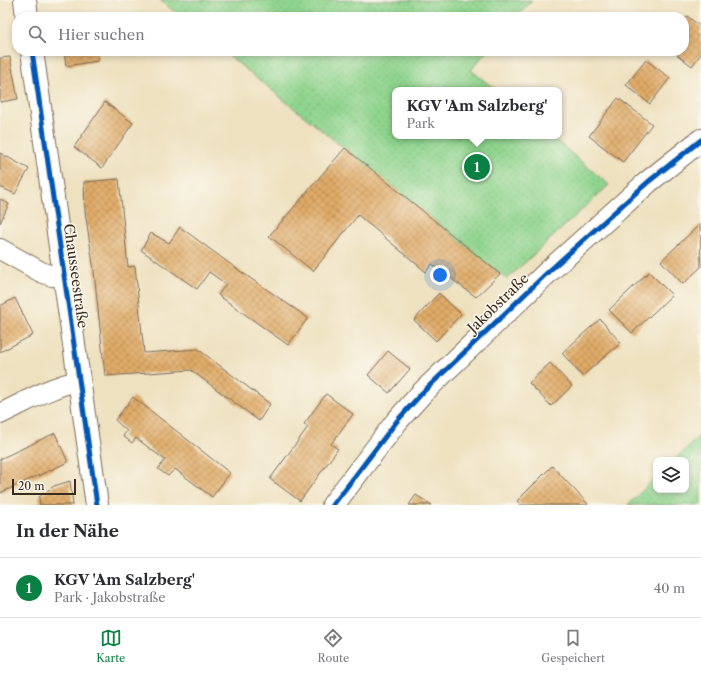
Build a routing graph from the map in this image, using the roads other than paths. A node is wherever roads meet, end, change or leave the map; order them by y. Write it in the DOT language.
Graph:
graph roads {
  1 [pos="25,0"];
  2 [pos="26,12"];
  3 [pos="33,56"];
  4 [pos="701,140"];
  5 [pos="0,249"];
  6 [pos="63,275"];
  7 [pos="79,381"];
  8 [pos="0,414"];
  9 [pos="97,505"];
  10 [pos="333,505"];
  1 -- 2 [label="street"];
  3 -- 6 [label="street, Chausseestraße"];
  4 -- 10 [label="street, Jakobstraße"];
  5 -- 6 [label="street"];
  6 -- 7 [label="street, Chausseestraße"];
  7 -- 8 [label="street"];
  7 -- 9 [label="street, Chausseestraße"];
}
